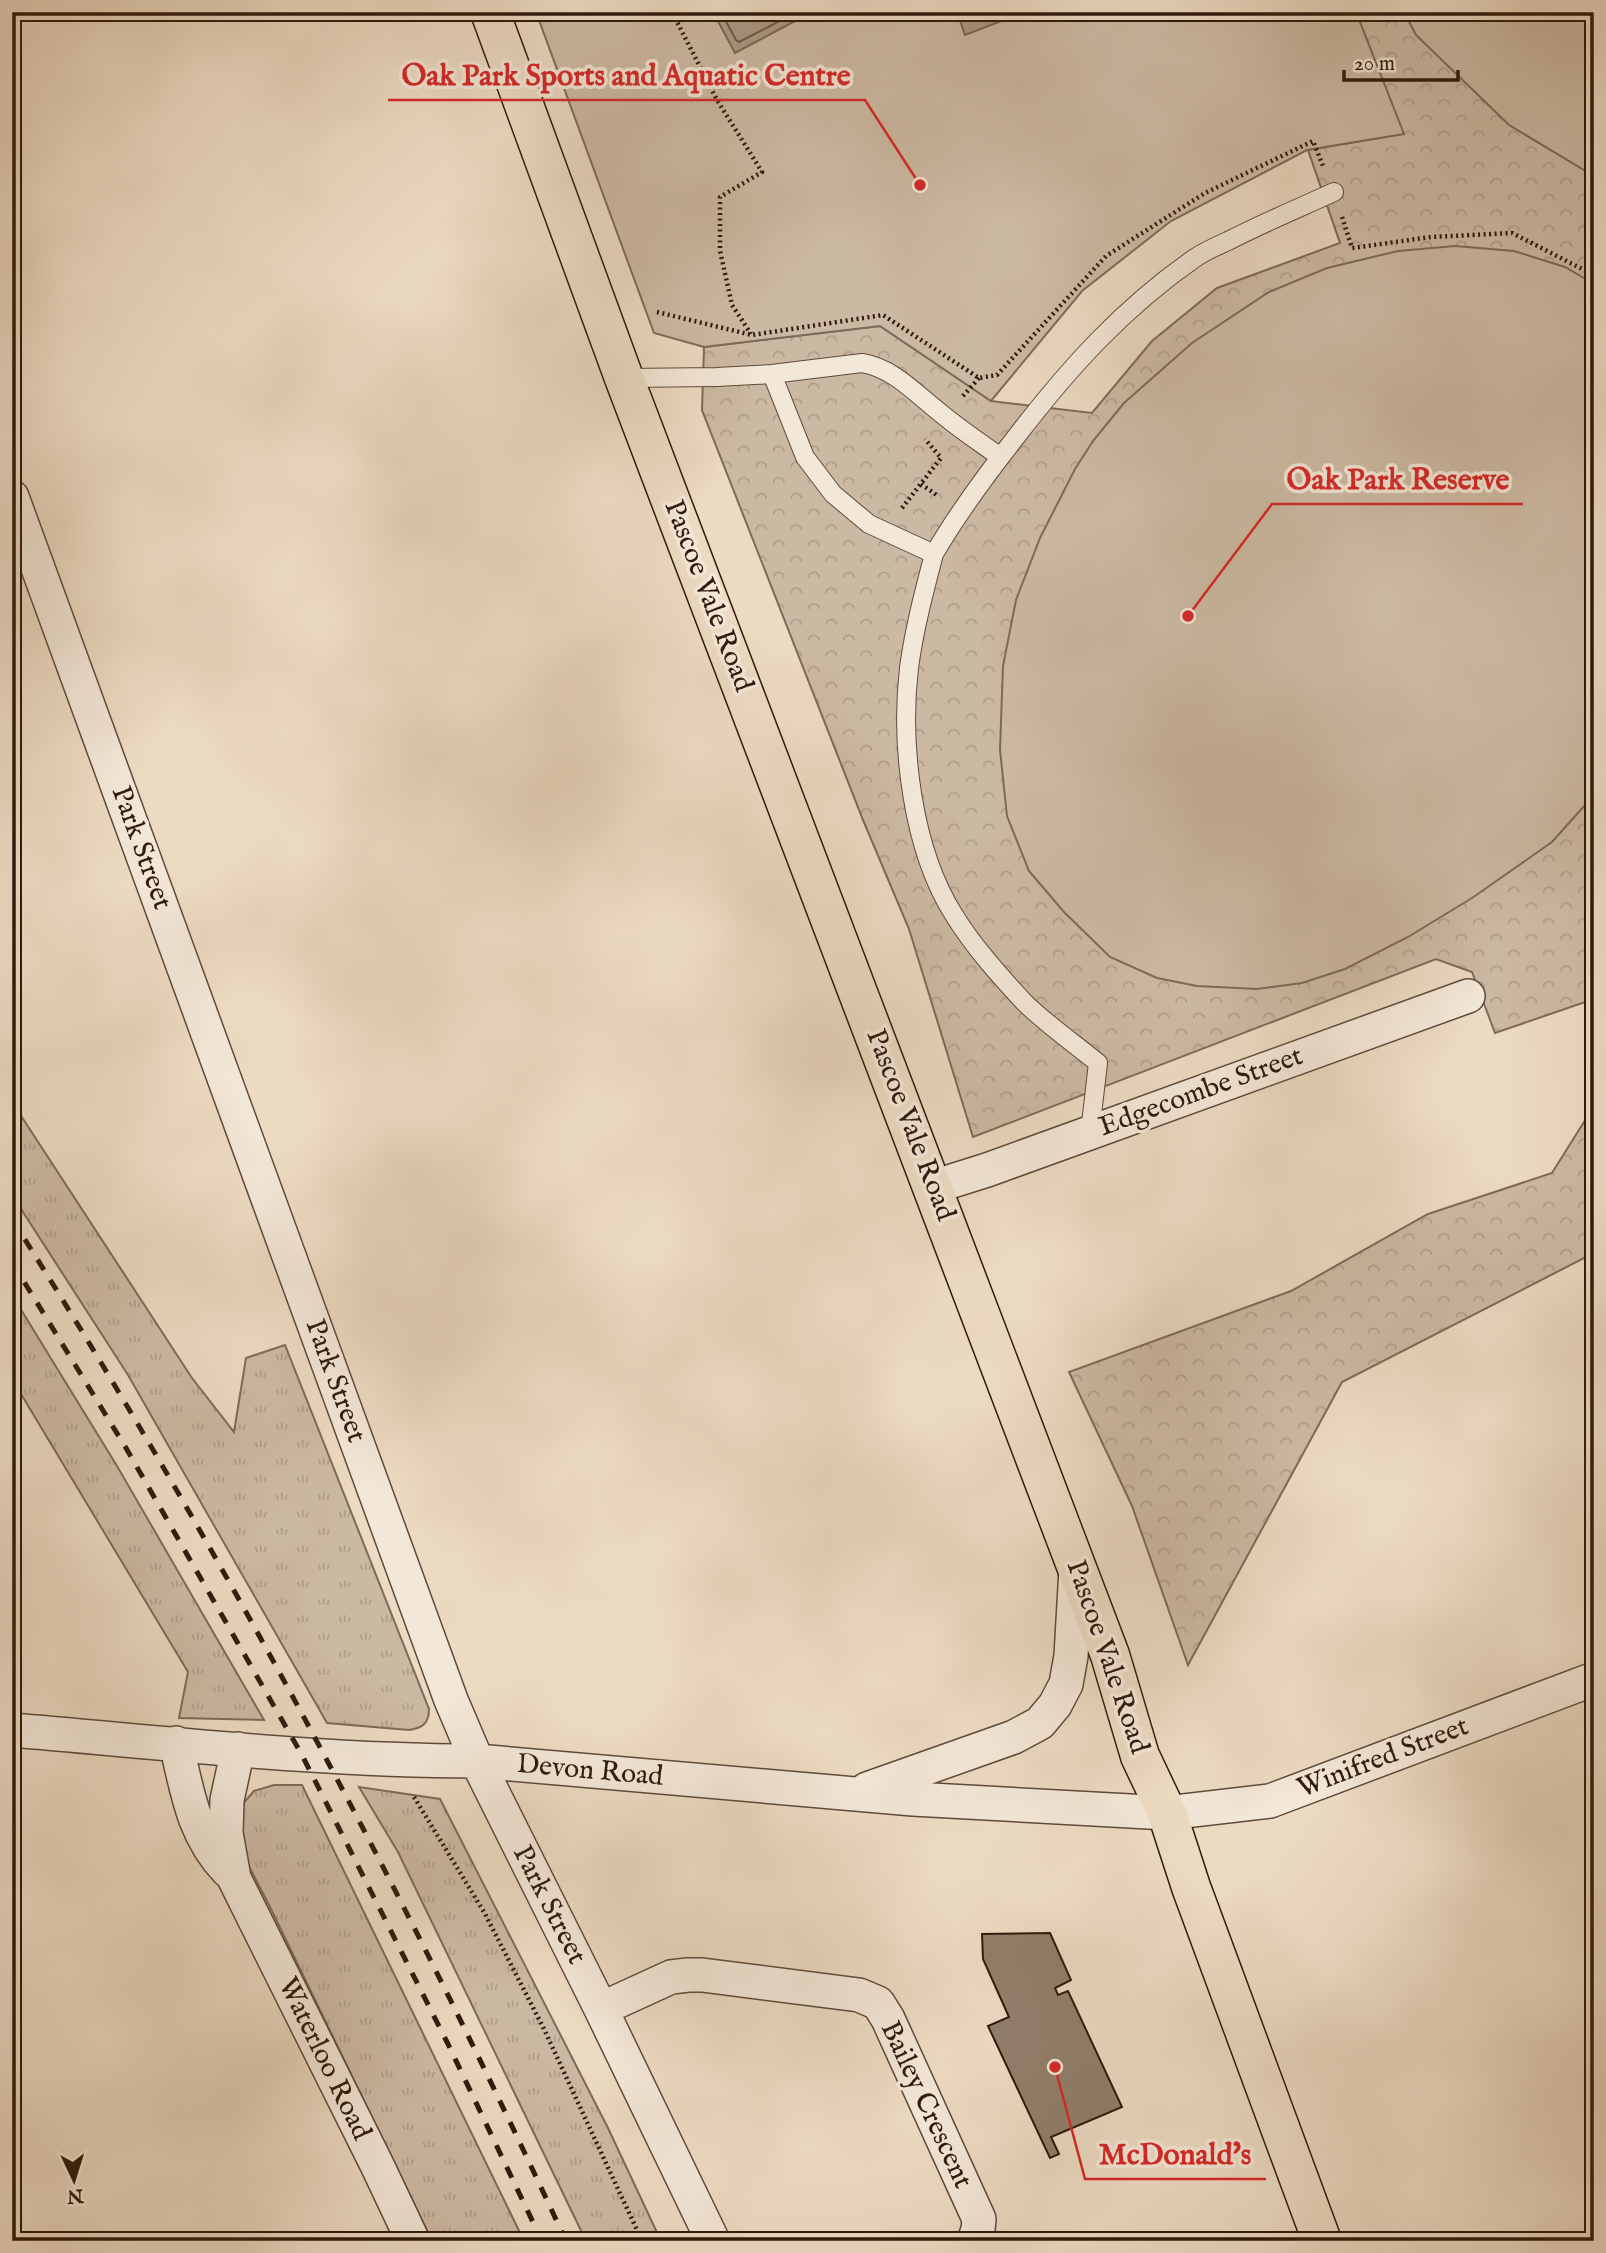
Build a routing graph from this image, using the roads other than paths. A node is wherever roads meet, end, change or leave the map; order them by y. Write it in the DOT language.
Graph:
graph roads {
  1 [pos="490,12"];
  2 [pos="1334,192"];
  3 [pos="772,373"];
  4 [pos="624,378"];
  5 [pos="1000,457"];
  6 [pos="12,497"];
  7 [pos="933,554"];
  8 [pos="1468,996"];
  9 [pos="1090,1132"];
  10 [pos="933,1187"];
  11 [pos="1077,1565"];
  12 [pos="1594,1679"];
  13 [pos="12,1730"];
  14 [pos="176,1743"];
  15 [pos="238,1749"];
  16 [pos="477,1761"];
  17 [pos="858,1792"];
  18 [pos="1167,1814"];
  19 [pos="234,1878"];
  20 [pos="601,2009"];
  21 [pos="413,2241"];
  22 [pos="713,2241"];
  23 [pos="974,2241"];
  24 [pos="1322,2241"];
  1 -- 4 [label="main road, Pascoe Vale Road"];
  2 -- 5 [label="lane"];
  3 -- 4 [label="lane"];
  3 -- 5 [label="lane"];
  3 -- 7 [label="lane"];
  4 -- 10 [label="main road, Pascoe Vale Road"];
  5 -- 7 [label="lane"];
  6 -- 16 [label="street, Park Street"];
  7 -- 9 [label="lane"];
  8 -- 9 [label="street, Edgecombe Street"];
  9 -- 10 [label="street, Edgecombe Street"];
  10 -- 11 [label="main road, Pascoe Vale Road"];
  11 -- 17 [label="street"];
  11 -- 18 [label="main road, Pascoe Vale Road"];
  12 -- 18 [label="street, Winifred Street"];
  13 -- 14 [label="street, Devon Road"];
  14 -- 15 [label="street, Devon Road"];
  14 -- 19 [label="street, Waterloo Road"];
  15 -- 16 [label="street, Devon Road"];
  15 -- 19 [label="street, Waterloo Road"];
  16 -- 17 [label="street, Devon Road"];
  16 -- 20 [label="street, Park Street"];
  17 -- 18 [label="street, Devon Road"];
  18 -- 24 [label="main road, Pascoe Vale Road"];
  19 -- 21 [label="street, Waterloo Road"];
  20 -- 22 [label="street, Park Street"];
  20 -- 23 [label="street, Bailey Crescent"];
}
